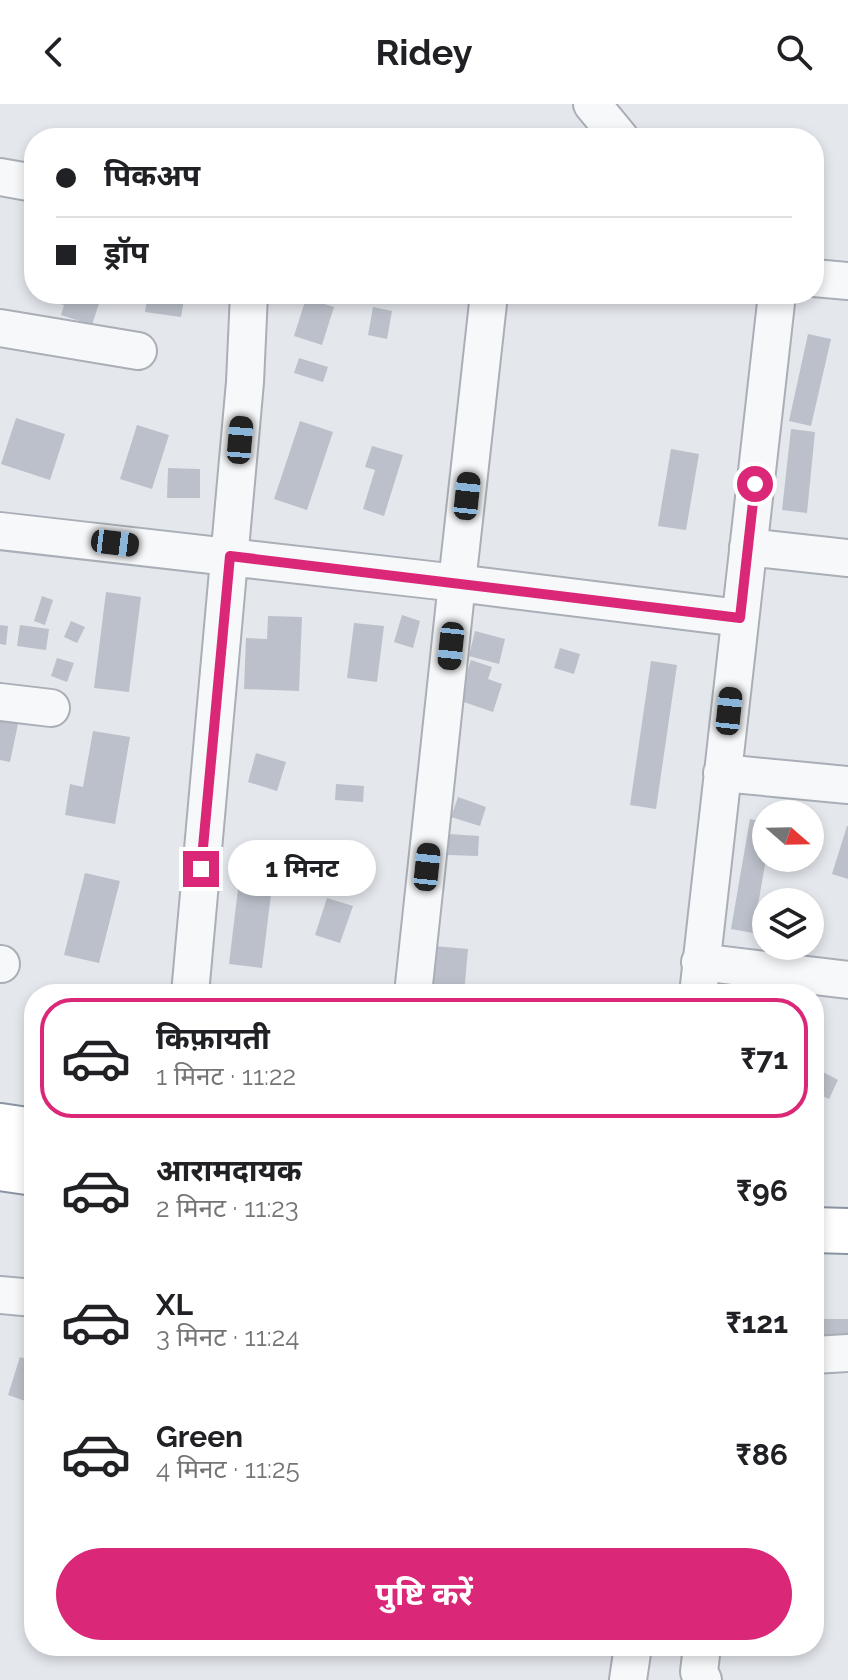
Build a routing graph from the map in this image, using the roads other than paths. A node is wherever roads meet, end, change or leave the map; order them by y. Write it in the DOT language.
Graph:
graph roads {
  1 [pos="592,104"];
  2 [pos="612,128"];
  3 [pos="0,177"];
  4 [pos="24,181"];
  5 [pos="824,279"];
  6 [pos="848,281"];
  7 [pos="248,304"];
  8 [pos="488,304"];
  9 [pos="776,304"];
  10 [pos="0,328"];
  11 [pos="138,351"];
  12 [pos="0,531"];
  13 [pos="748,547"];
  14 [pos="230,556"];
  15 [pos="848,558"];
  16 [pos="457,583"];
  17 [pos="740,618"];
  18 [pos="0,702"];
  19 [pos="51,708"];
  20 [pos="722,773"];
  21 [pos="848,785"];
  22 [pos="699,978"];
  23 [pos="848,980"];
  24 [pos="191,984"];
  25 [pos="414,984"];
  26 [pos="0,1126"];
  27 [pos="24,1130"];
  28 [pos="0,1168"];
  29 [pos="24,1172"];
  30 [pos="824,1230"];
  31 [pos="848,1231"];
  32 [pos="824,1260"];
  33 [pos="848,1261"];
  34 [pos="0,1295"];
  35 [pos="24,1297"];
  36 [pos="848,1353"];
  37 [pos="824,1354"];
  38 [pos="632,1656"];
  39 [pos="701,1656"];
  40 [pos="628,1680"];
  41 [pos="703,1680"];
  1 -- 2 [label="street"];
  3 -- 4 [label="street"];
  5 -- 6 [label="street"];
  7 -- 14 [label="street"];
  8 -- 16 [label="street"];
  9 -- 13 [label="street"];
  10 -- 11 [label="street"];
  12 -- 14 [label="street"];
  13 -- 15 [label="street"];
  13 -- 17 [label="street"];
  14 -- 16 [label="street"];
  14 -- 24 [label="street"];
  16 -- 17 [label="street"];
  16 -- 25 [label="street"];
  17 -- 20 [label="street"];
  18 -- 19 [label="street"];
  20 -- 21 [label="street"];
  20 -- 22 [label="street"];
  22 -- 23 [label="street"];
  26 -- 27 [label="highway"];
  28 -- 29 [label="highway"];
  30 -- 31 [label="highway"];
  32 -- 33 [label="highway"];
  34 -- 35 [label="street"];
  36 -- 37 [label="street"];
  38 -- 40 [label="street"];
  39 -- 41 [label="street"];
}
